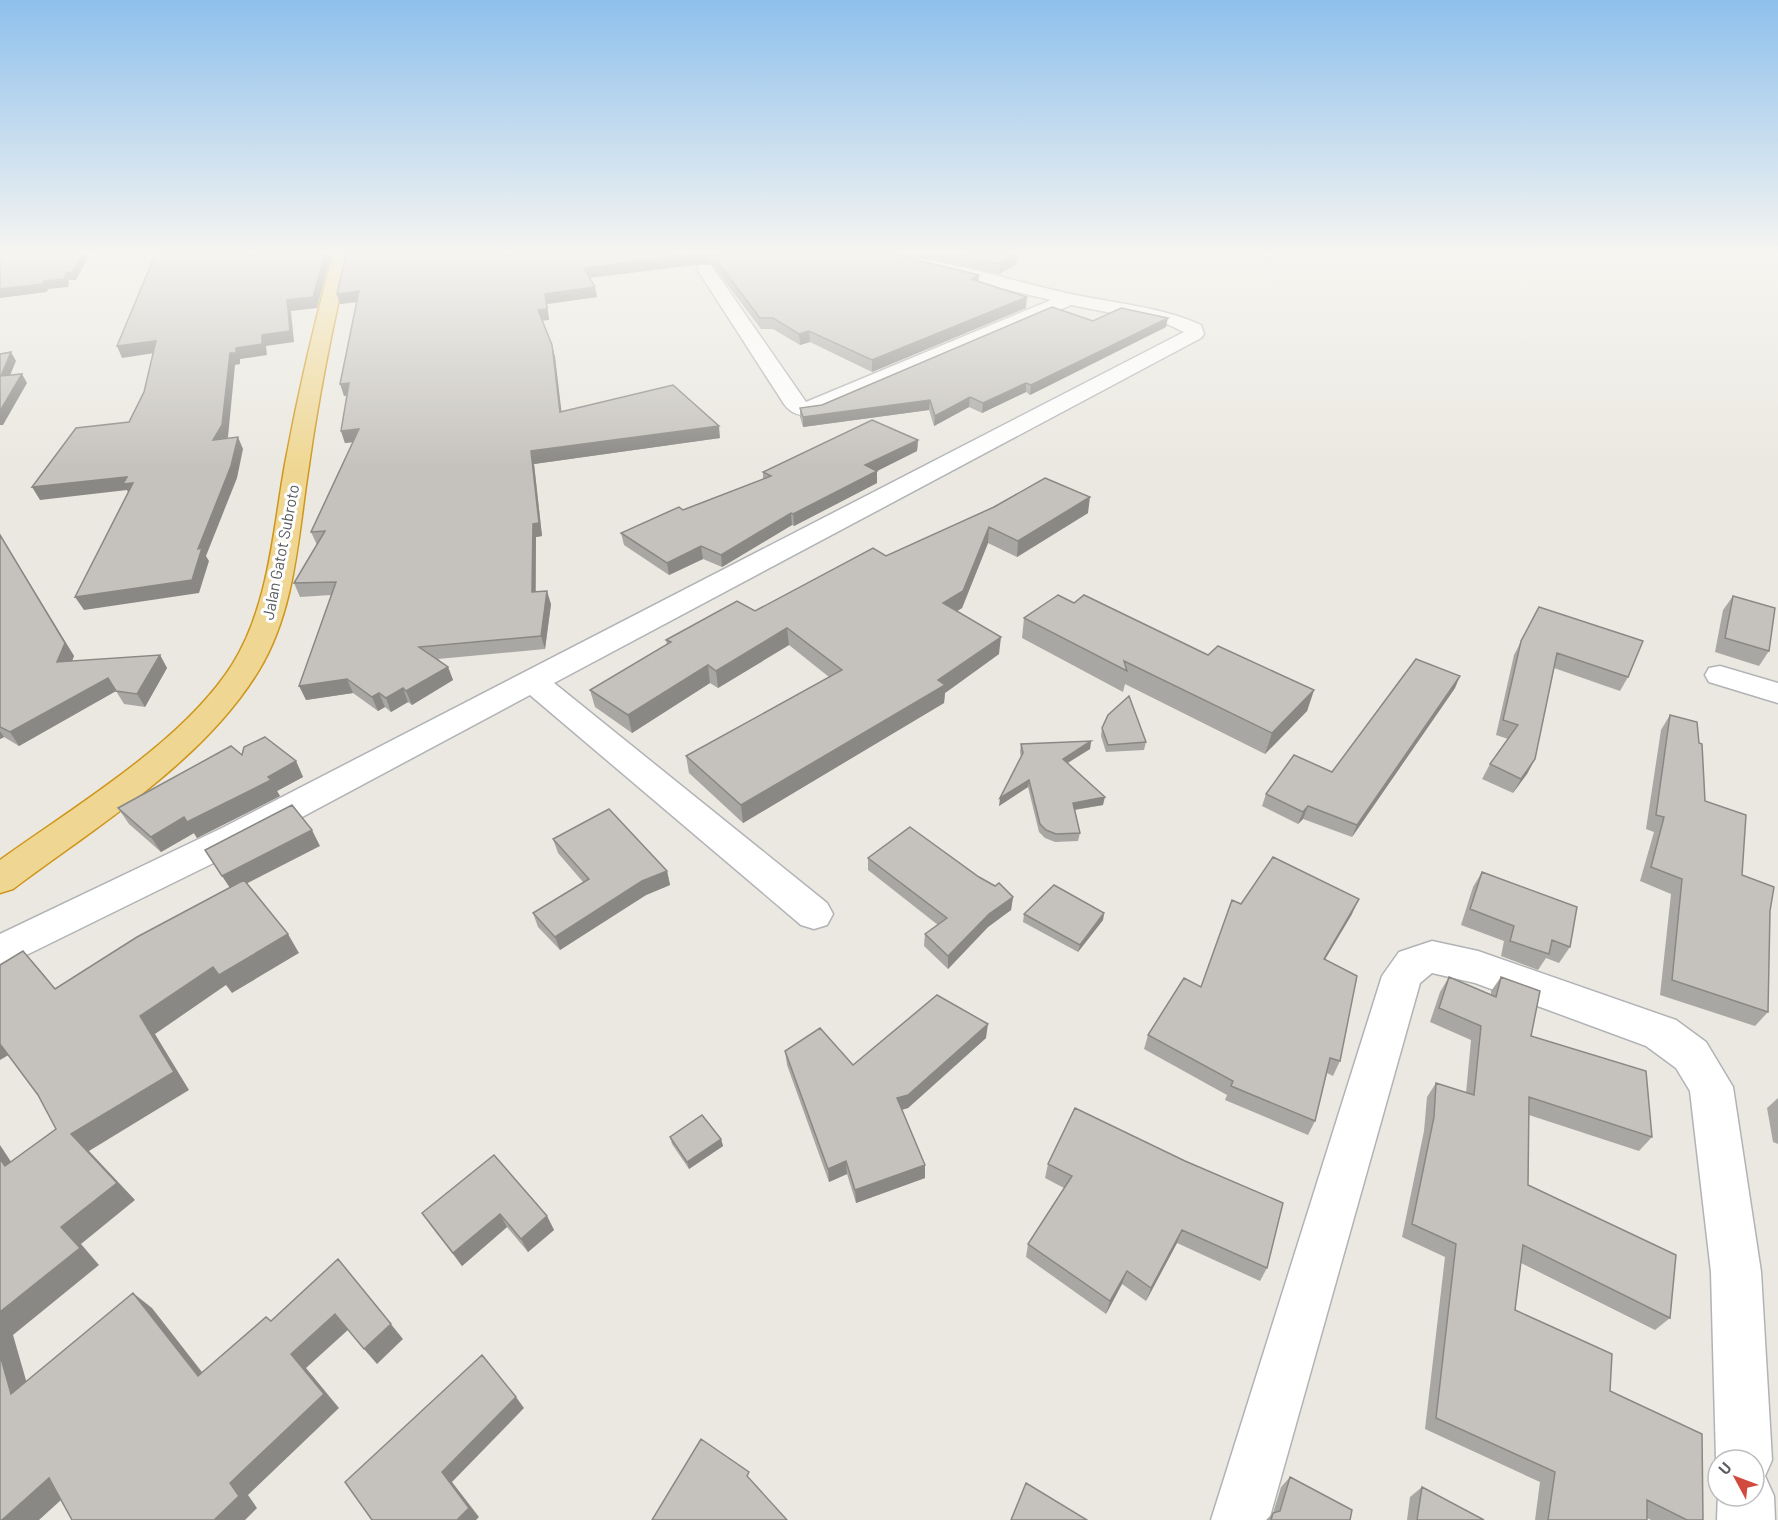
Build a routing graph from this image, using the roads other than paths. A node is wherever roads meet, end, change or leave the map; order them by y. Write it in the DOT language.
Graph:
graph roads {
  1 [pos="326,326"];
  2 [pos="743,326"];
  3 [pos="1006,326"];
  4 [pos="1190,326"];
  5 [pos="1720,675"];
  6 [pos="532,681"];
  7 [pos="1778,693"];
  8 [pos="0,879"];
  9 [pos="814,914"];
  10 [pos="0,952"];
  11 [pos="1743,1448"];
  12 [pos="1240,1520"];
  1 -- 8 [label="highway, Jalan Gatot Subroto"];
  2 -- 3 [label="street"];
  4 -- 6 [label="street"];
  5 -- 7 [label="street"];
  6 -- 9 [label="street"];
  6 -- 10 [label="street"];
  11 -- 12 [label="street"];
}
